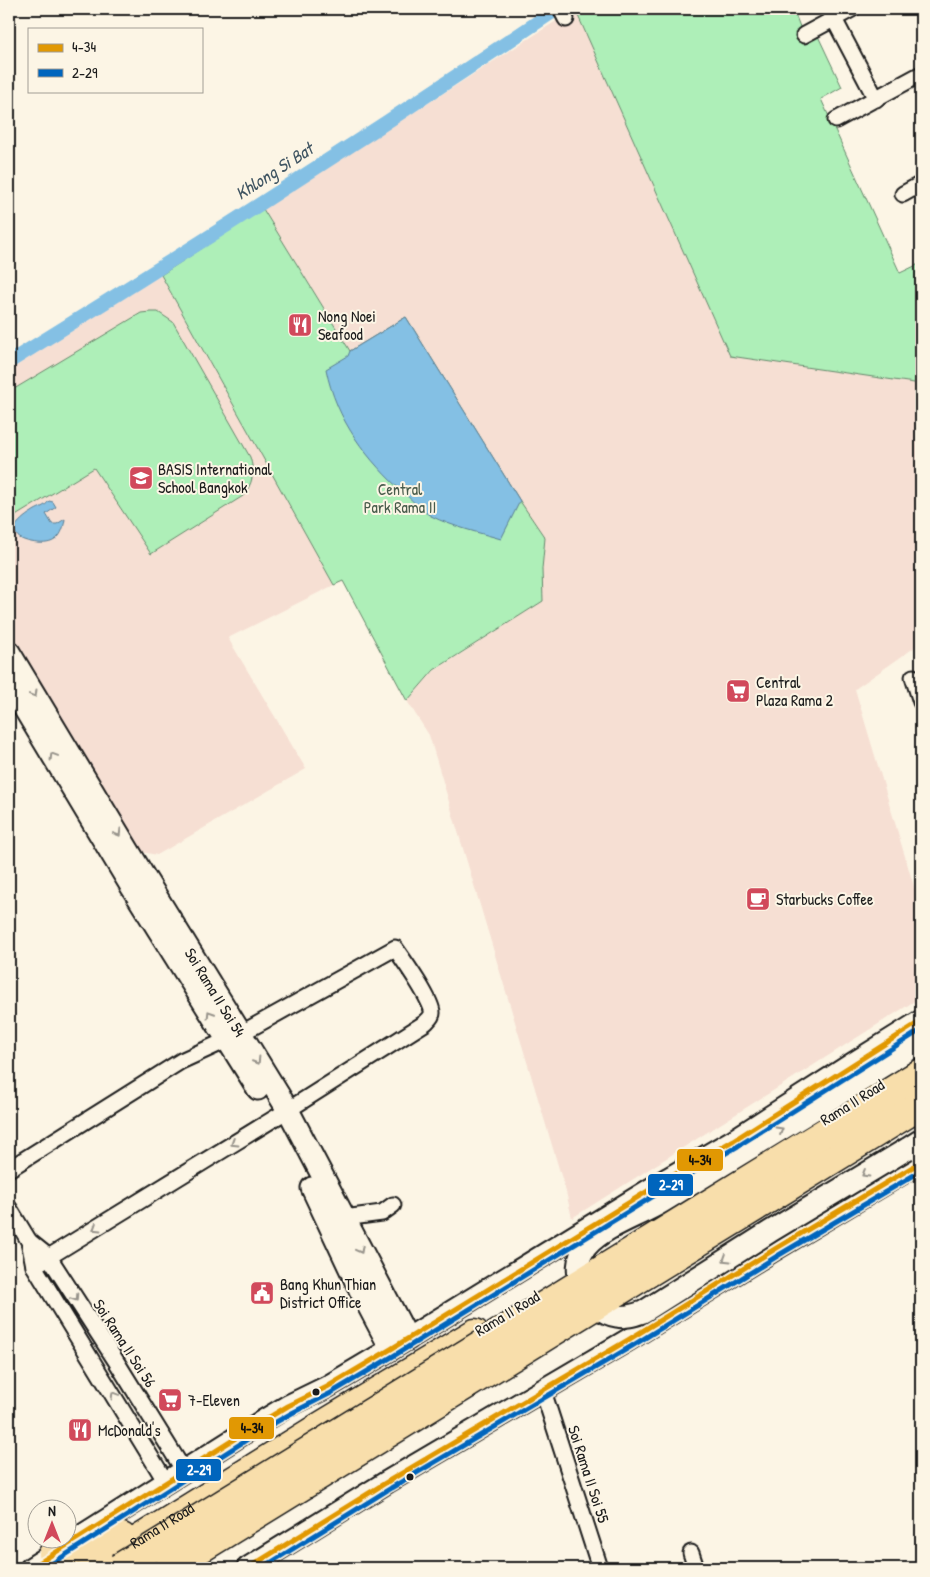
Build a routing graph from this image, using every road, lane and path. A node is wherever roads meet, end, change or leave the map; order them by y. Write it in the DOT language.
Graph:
graph roads {
  1 [pos="852,9"];
  2 [pos="834,19"];
  3 [pos="804,35"];
  4 [pos="921,74"];
  5 [pos="876,99"];
  6 [pos="836,120"];
  7 [pos="921,184"];
  8 [pos="903,194"];
  9 [pos="9,652"];
  10 [pos="913,677"];
  11 [pos="9,683"];
  12 [pos="921,702"];
  13 [pos="75,777"];
  14 [pos="921,1021"];
  15 [pos="233,1037"];
  16 [pos="921,1042"];
  17 [pos="921,1059"];
  18 [pos="921,1073"];
  19 [pos="921,1104"];
  20 [pos="921,1112"];
  21 [pos="282,1114"];
  22 [pos="916,1150"];
  23 [pos="9,1169"];
  24 [pos="393,1205"];
  25 [pos="9,1208"];
  26 [pos="344,1218"];
  27 [pos="29,1241"];
  28 [pos="48,1257"];
  29 [pos="34,1266"];
  30 [pos="400,1344"];
  31 [pos="542,1391"];
  32 [pos="184,1471"];
  33 [pos="166,1482"];
  34 [pos="174,1518"];
  35 [pos="691,1553"];
  36 [pos="42,1561"];
  37 [pos="201,1561"];
  38 [pos="93,1568"];
  39 [pos="119,1568"];
  40 [pos="169,1568"];
  41 [pos="184,1568"];
  42 [pos="248,1568"];
  43 [pos="600,1568"];
  44 [pos="696,1568"];
  1 -- 2 [label="street"];
  2 -- 3 [label="street"];
  2 -- 5 [label="street"];
  4 -- 5 [label="street"];
  5 -- 6 [label="street"];
  7 -- 8 [label="street"];
  9 -- 13 [label="main road, Soi Rama II Soi 54, one-way"];
  10 -- 12 [label="street"];
  13 -- 11 [label="main road, Soi Rama II Soi 54, one-way"];
  13 -- 15 [label="main road, Soi Rama II Soi 54"];
  14 -- 30 [label="main road, Rama II Road"];
  15 -- 21 [label="main road, Soi Rama II Soi 54"];
  15 -- 21 [label="street"];
  15 -- 23 [label="street"];
  22 -- 16 [label="main road, one-way, bridge"];
  17 -- 34 [label="highway, Rama II Road"];
  18 -- 39 [label="highway, bridge"];
  19 -- 40 [label="highway, bridge"];
  20 -- 37 [label="highway"];
  21 -- 26 [label="main road, Soi Rama II Soi 54"];
  21 -- 28 [label="street, one-way"];
  21 -- 30 [label="main road, Soi Rama II Soi 54"];
  22 -- 31 [label="main road"];
  24 -- 26 [label="street"];
  25 -- 27 [label="street, Soi Rama II Soi 56"];
  26 -- 30 [label="main road, Soi Rama II Soi 54, one-way"];
  27 -- 28 [label="street, Soi Rama II Soi 56"];
  27 -- 29 [label="street, Soi Rama II Soi 56"];
  28 -- 29 [label="street"];
  28 -- 32 [label="street, Soi Rama II Soi 56, one-way"];
  33 -- 29 [label="street, Soi Rama II Soi 56, one-way"];
  30 -- 32 [label="main road, Rama II Road"];
  31 -- 42 [label="main road"];
  31 -- 43 [label="street, Soi Rama II Soi 55"];
  32 -- 33 [label="main road, Rama II Road"];
  33 -- 36 [label="main road, Rama II Road"];
  34 -- 36 [label="highway"];
  34 -- 38 [label="highway, Rama II Road"];
  35 -- 44 [label="street"];
  37 -- 41 [label="highway"];
}
